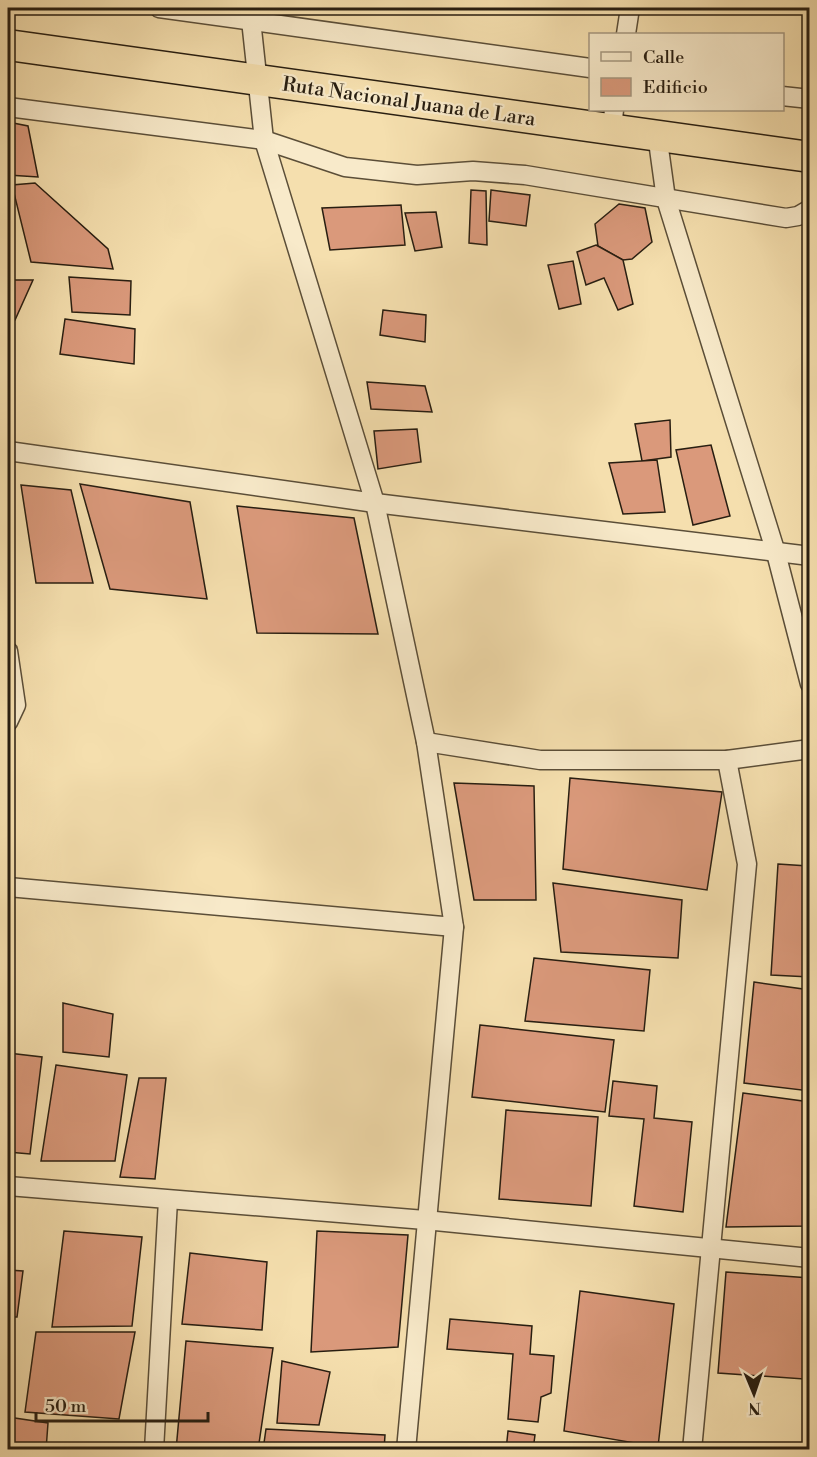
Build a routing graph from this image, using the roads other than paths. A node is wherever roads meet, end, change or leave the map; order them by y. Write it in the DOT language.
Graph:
graph roads {
  1 [pos="159,8"];
  2 [pos="630,8"];
  3 [pos="251,14"];
  4 [pos="626,33"];
  5 [pos="8,45"];
  6 [pos="589,68"];
  7 [pos="256,80"];
  8 [pos="784,96"];
  9 [pos="810,99"];
  10 [pos="8,107"];
  11 [pos="613,119"];
  12 [pos="657,134"];
  13 [pos="264,140"];
  14 [pos="810,157"];
  15 [pos="666,199"];
  16 [pos="810,209"];
  17 [pos="8,451"];
  18 [pos="375,503"];
  19 [pos="776,553"];
  20 [pos="810,556"];
  21 [pos="8,651"];
  22 [pos="810,684"];
  23 [pos="8,722"];
  24 [pos="426,742"];
  25 [pos="810,749"];
  26 [pos="727,760"];
  27 [pos="8,887"];
  28 [pos="454,927"];
  29 [pos="8,1186"];
  30 [pos="168,1200"];
  31 [pos="425,1220"];
  32 [pos="713,1250"];
  33 [pos="810,1258"];
  34 [pos="154,1449"];
  35 [pos="406,1449"];
  36 [pos="692,1449"];
  1 -- 3 [label="street"];
  2 -- 4 [label="street"];
  3 -- 6 [label="street"];
  3 -- 7 [label="street"];
  5 -- 7 [label="highway, Ruta Nacional Juana de Lara"];
  7 -- 11 [label="highway, Ruta Nacional Juana de Lara"];
  7 -- 13 [label="street"];
  8 -- 9 [label="street"];
  10 -- 13 [label="street"];
  11 -- 12 [label="highway, Ruta Nacional Juana de Lara"];
  12 -- 14 [label="highway, Ruta Nacional Juana de Lara"];
  12 -- 15 [label="street"];
  13 -- 15 [label="street"];
  13 -- 18 [label="street"];
  15 -- 16 [label="street"];
  15 -- 19 [label="street"];
  17 -- 18 [label="street"];
  18 -- 19 [label="street"];
  18 -- 24 [label="street"];
  19 -- 20 [label="street"];
  19 -- 22 [label="street"];
  21 -- 23 [label="street"];
  24 -- 26 [label="street"];
  24 -- 28 [label="street"];
  25 -- 26 [label="street"];
  26 -- 32 [label="street"];
  27 -- 28 [label="street"];
  28 -- 31 [label="street"];
  29 -- 30 [label="street"];
  30 -- 31 [label="street"];
  30 -- 34 [label="street"];
  31 -- 32 [label="street"];
  31 -- 35 [label="street"];
  32 -- 33 [label="street"];
  32 -- 36 [label="street"];
}
